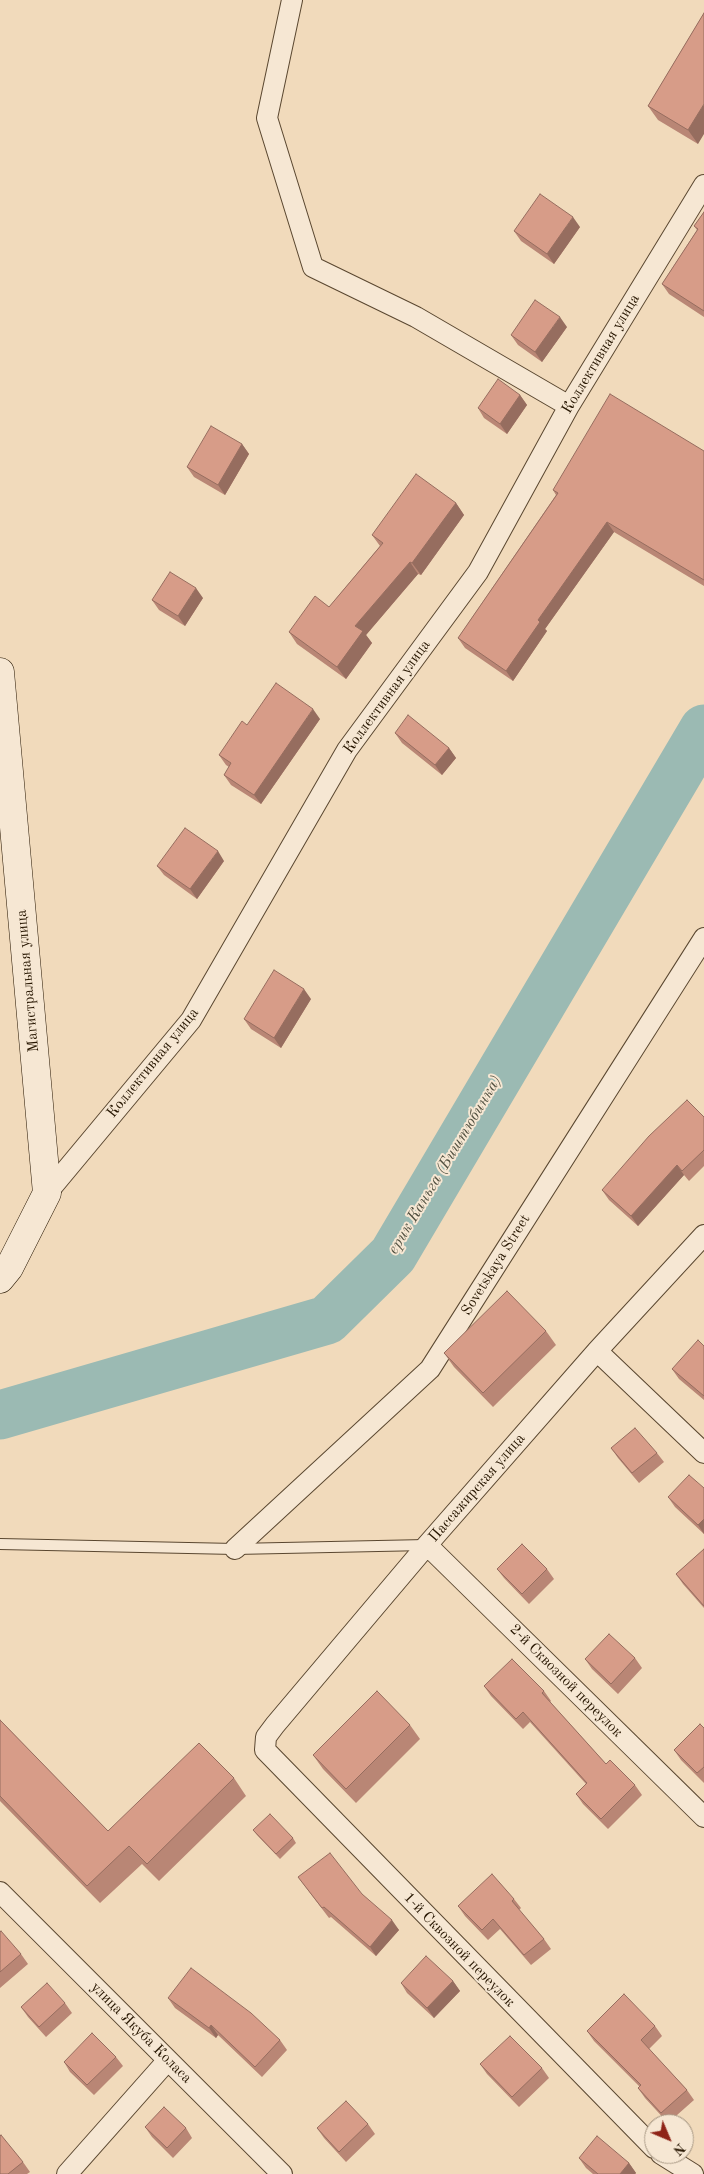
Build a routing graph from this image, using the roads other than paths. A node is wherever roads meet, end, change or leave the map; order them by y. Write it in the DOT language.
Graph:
graph roads {
  1 [pos="292,0"];
  2 [pos="704,184"];
  3 [pos="570,406"];
  4 [pos="0,672"];
  5 [pos="704,938"];
  6 [pos="47,1193"];
  7 [pos="704,1235"];
  8 [pos="0,1279"];
  9 [pos="597,1351"];
  10 [pos="704,1453"];
  11 [pos="0,1544"];
  12 [pos="427,1545"];
  13 [pos="235,1549"];
  14 [pos="265,1750"];
  15 [pos="704,1817"];
  16 [pos="0,1892"];
  17 [pos="168,2060"];
  18 [pos="644,2138"];
  19 [pos="677,2164"];
  20 [pos="67,2174"];
  21 [pos="282,2174"];
  22 [pos="693,2174"];
  1 -- 3 [label="street"];
  2 -- 3 [label="street, Коллективная улица"];
  3 -- 6 [label="street, Коллективная улица"];
  4 -- 6 [label="street, Магистральная улица"];
  5 -- 13 [label="street, Sovetskaya Street"];
  6 -- 8 [label="street"];
  7 -- 9 [label="street, Пассажирская улица"];
  9 -- 10 [label="street"];
  9 -- 12 [label="street, Пассажирская улица"];
  11 -- 13 [label="lane"];
  12 -- 13 [label="lane"];
  12 -- 14 [label="street, Пассажирская улица"];
  12 -- 15 [label="street, 2-й Сквозной переулок"];
  14 -- 18 [label="street, 1-й Сквозной переулок"];
  16 -- 17 [label="street, улица Якуба Коласа"];
  17 -- 20 [label="street"];
  17 -- 21 [label="street, улица Якуба Коласа"];
  19 -- 22 [label="street"];
}
